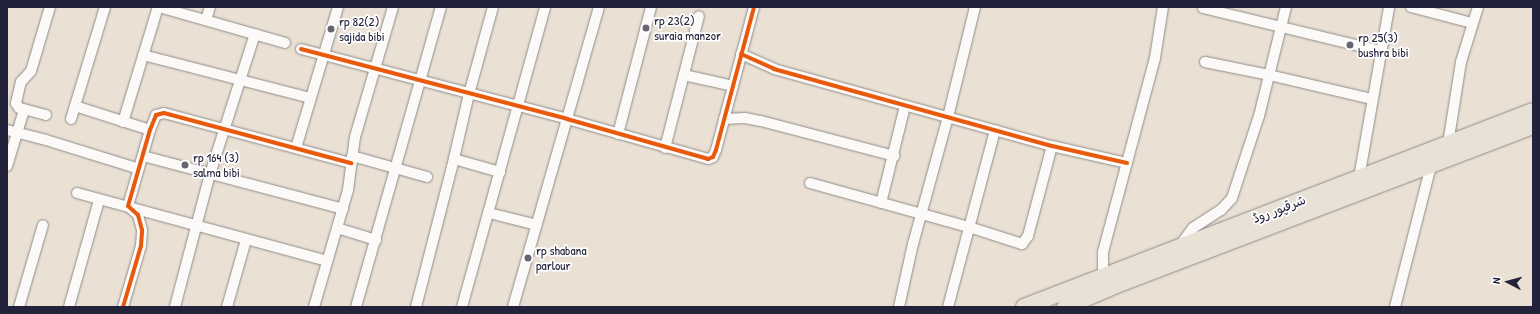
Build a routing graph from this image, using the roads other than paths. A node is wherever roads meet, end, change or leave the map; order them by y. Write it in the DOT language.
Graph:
graph roads {
  1 [pos="50,7"];
  2 [pos="105,7"];
  3 [pos="158,7"];
  4 [pos="210,7"];
  5 [pos="338,7"];
  6 [pos="393,7"];
  7 [pos="441,7"];
  8 [pos="493,7"];
  9 [pos="543,7"];
  10 [pos="599,7"];
  11 [pos="651,7"];
  12 [pos="754,7"];
  13 [pos="975,7"];
  14 [pos="1163,7"];
  15 [pos="1286,7"];
  16 [pos="1389,7"];
  17 [pos="1411,7"];
  18 [pos="1478,7"];
  19 [pos="1203,8"];
  20 [pos="699,16"];
  21 [pos="206,20"];
  22 [pos="1472,23"];
  23 [pos="1281,26"];
  24 [pos="255,34"];
  25 [pos="285,43"];
  26 [pos="301,49"];
  27 [pos="1381,51"];
  28 [pos="324,54"];
  29 [pos="742,54"];
  30 [pos="143,55"];
  31 [pos="1205,62"];
  32 [pos="375,68"];
  33 [pos="684,75"];
  34 [pos="1269,75"];
  35 [pos="240,80"];
  36 [pos="420,80"];
  37 [pos="733,86"];
  38 [pos="469,94"];
  39 [pos="311,98"];
  40 [pos="1372,99"];
  41 [pos="75,106"];
  42 [pos="905,106"];
  43 [pos="518,107"];
  44 [pos="24,110"];
  45 [pos="1533,112"];
  46 [pos="46,115"];
  47 [pos="948,117"];
  48 [pos="71,119"];
  49 [pos="567,119"];
  50 [pos="724,119"];
  51 [pos="123,122"];
  52 [pos="1533,126"];
  53 [pos="225,129"];
  54 [pos="7,130"];
  55 [pos="150,130"];
  56 [pos="995,130"];
  57 [pos="18,133"];
  58 [pos="618,134"];
  59 [pos="1448,144"];
  60 [pos="1052,146"];
  61 [pos="296,148"];
  62 [pos="664,148"];
  63 [pos="142,156"];
  64 [pos="894,156"];
  65 [pos="351,159"];
  66 [pos="454,159"];
  67 [pos="1127,164"];
  68 [pos="7,166"];
  69 [pos="1431,166"];
  70 [pos="396,169"];
  71 [pos="139,170"];
  72 [pos="500,172"];
  73 [pos="210,174"];
  74 [pos="427,176"];
  75 [pos="1359,178"];
  76 [pos="810,183"];
  77 [pos="77,193"];
  78 [pos="99,200"];
  79 [pos="881,203"];
  80 [pos="128,206"];
  81 [pos="343,209"];
  82 [pos="489,213"];
  83 [pos="922,214"];
  84 [pos="43,225"];
  85 [pos="537,225"];
  86 [pos="198,226"];
  87 [pos="969,227"];
  88 [pos="337,228"];
  89 [pos="246,240"];
  90 [pos="376,240"];
  91 [pos="1180,247"];
  92 [pos="327,262"];
  93 [pos="1103,276"];
  94 [pos="19,307"];
  95 [pos="69,307"];
  96 [pos="123,307"];
  97 [pos="175,307"];
  98 [pos="227,307"];
  99 [pos="314,307"];
  100 [pos="356,307"];
  101 [pos="416,307"];
  102 [pos="462,307"];
  103 [pos="513,307"];
  104 [pos="899,307"];
  105 [pos="948,307"];
  106 [pos="1024,307"];
  107 [pos="1065,307"];
  108 [pos="1395,307"];
  1 -- 44 [label="street"];
  2 -- 41 [label="street"];
  3 -- 21 [label="street"];
  3 -- 30 [label="street"];
  4 -- 21 [label="street"];
  5 -- 28 [label="street"];
  6 -- 32 [label="street"];
  7 -- 36 [label="street"];
  8 -- 38 [label="street"];
  9 -- 43 [label="street"];
  10 -- 49 [label="street"];
  11 -- 58 [label="street"];
  12 -- 29 [label="street"];
  13 -- 47 [label="street"];
  14 -- 67 [label="street"];
  15 -- 23 [label="street"];
  16 -- 27 [label="street"];
  17 -- 22 [label="street"];
  18 -- 22 [label="street"];
  19 -- 23 [label="street"];
  20 -- 33 [label="street"];
  21 -- 24 [label="street"];
  22 -- 59 [label="street"];
  23 -- 27 [label="street"];
  23 -- 34 [label="street"];
  24 -- 25 [label="street"];
  24 -- 35 [label="street"];
  26 -- 28 [label="street"];
  27 -- 40 [label="street"];
  28 -- 32 [label="street"];
  28 -- 39 [label="street"];
  29 -- 37 [label="street"];
  29 -- 42 [label="street"];
  30 -- 35 [label="street"];
  30 -- 51 [label="street"];
  31 -- 34 [label="street"];
  32 -- 36 [label="street"];
  32 -- 65 [label="street"];
  33 -- 37 [label="street"];
  33 -- 62 [label="street"];
  34 -- 40 [label="street"];
  34 -- 91 [label="street"];
  35 -- 39 [label="street"];
  35 -- 53 [label="street"];
  36 -- 38 [label="street"];
  36 -- 70 [label="street"];
  37 -- 50 [label="street"];
  38 -- 43 [label="street"];
  38 -- 66 [label="street"];
  39 -- 61 [label="street"];
  40 -- 75 [label="street"];
  41 -- 48 [label="street"];
  41 -- 51 [label="street"];
  42 -- 47 [label="street"];
  42 -- 64 [label="street"];
  43 -- 49 [label="street"];
  43 -- 72 [label="street"];
  44 -- 46 [label="street"];
  44 -- 57 [label="street"];
  45 -- 59 [label="main road, شرقپور روڈ"];
  47 -- 56 [label="street"];
  47 -- 83 [label="street"];
  49 -- 58 [label="street"];
  49 -- 85 [label="street"];
  50 -- 62 [label="street"];
  50 -- 64 [label="street"];
  51 -- 55 [label="street"];
  52 -- 69 [label="main road, شرقپور روڈ"];
  53 -- 55 [label="street"];
  53 -- 61 [label="street"];
  53 -- 73 [label="street"];
  54 -- 57 [label="street"];
  55 -- 63 [label="street"];
  56 -- 60 [label="street"];
  56 -- 87 [label="street"];
  57 -- 68 [label="street"];
  57 -- 71 [label="street"];
  58 -- 62 [label="street"];
  59 -- 75 [label="main road, شرقپور روڈ"];
  60 -- 67 [label="street"];
  60 -- 87 [label="street"];
  61 -- 65 [label="street"];
  63 -- 71 [label="street"];
  63 -- 73 [label="street"];
  64 -- 79 [label="street"];
  65 -- 70 [label="street"];
  65 -- 81 [label="street"];
  66 -- 72 [label="street"];
  66 -- 101 [label="street"];
  67 -- 93 [label="street"];
  69 -- 107 [label="main road, شرقپور روڈ"];
  69 -- 108 [label="street"];
  70 -- 74 [label="street"];
  70 -- 90 [label="street"];
  71 -- 80 [label="street"];
  72 -- 82 [label="street"];
  73 -- 81 [label="street"];
  73 -- 86 [label="street"];
  75 -- 91 [label="main road, شرقپور روڈ"];
  76 -- 79 [label="street"];
  77 -- 78 [label="street"];
  78 -- 80 [label="street"];
  78 -- 95 [label="street"];
  79 -- 83 [label="street"];
  80 -- 86 [label="street"];
  80 -- 96 [label="street"];
  81 -- 88 [label="street"];
  82 -- 85 [label="street"];
  82 -- 102 [label="street"];
  83 -- 87 [label="street"];
  83 -- 104 [label="street"];
  84 -- 94 [label="street"];
  85 -- 103 [label="street"];
  86 -- 89 [label="street"];
  86 -- 97 [label="street"];
  87 -- 105 [label="street"];
  88 -- 90 [label="street"];
  88 -- 92 [label="street"];
  89 -- 92 [label="street"];
  89 -- 98 [label="street"];
  90 -- 100 [label="street"];
  91 -- 93 [label="main road, شرقپور روڈ"];
  92 -- 99 [label="street"];
  93 -- 106 [label="main road, شرقپور روڈ"];
}
